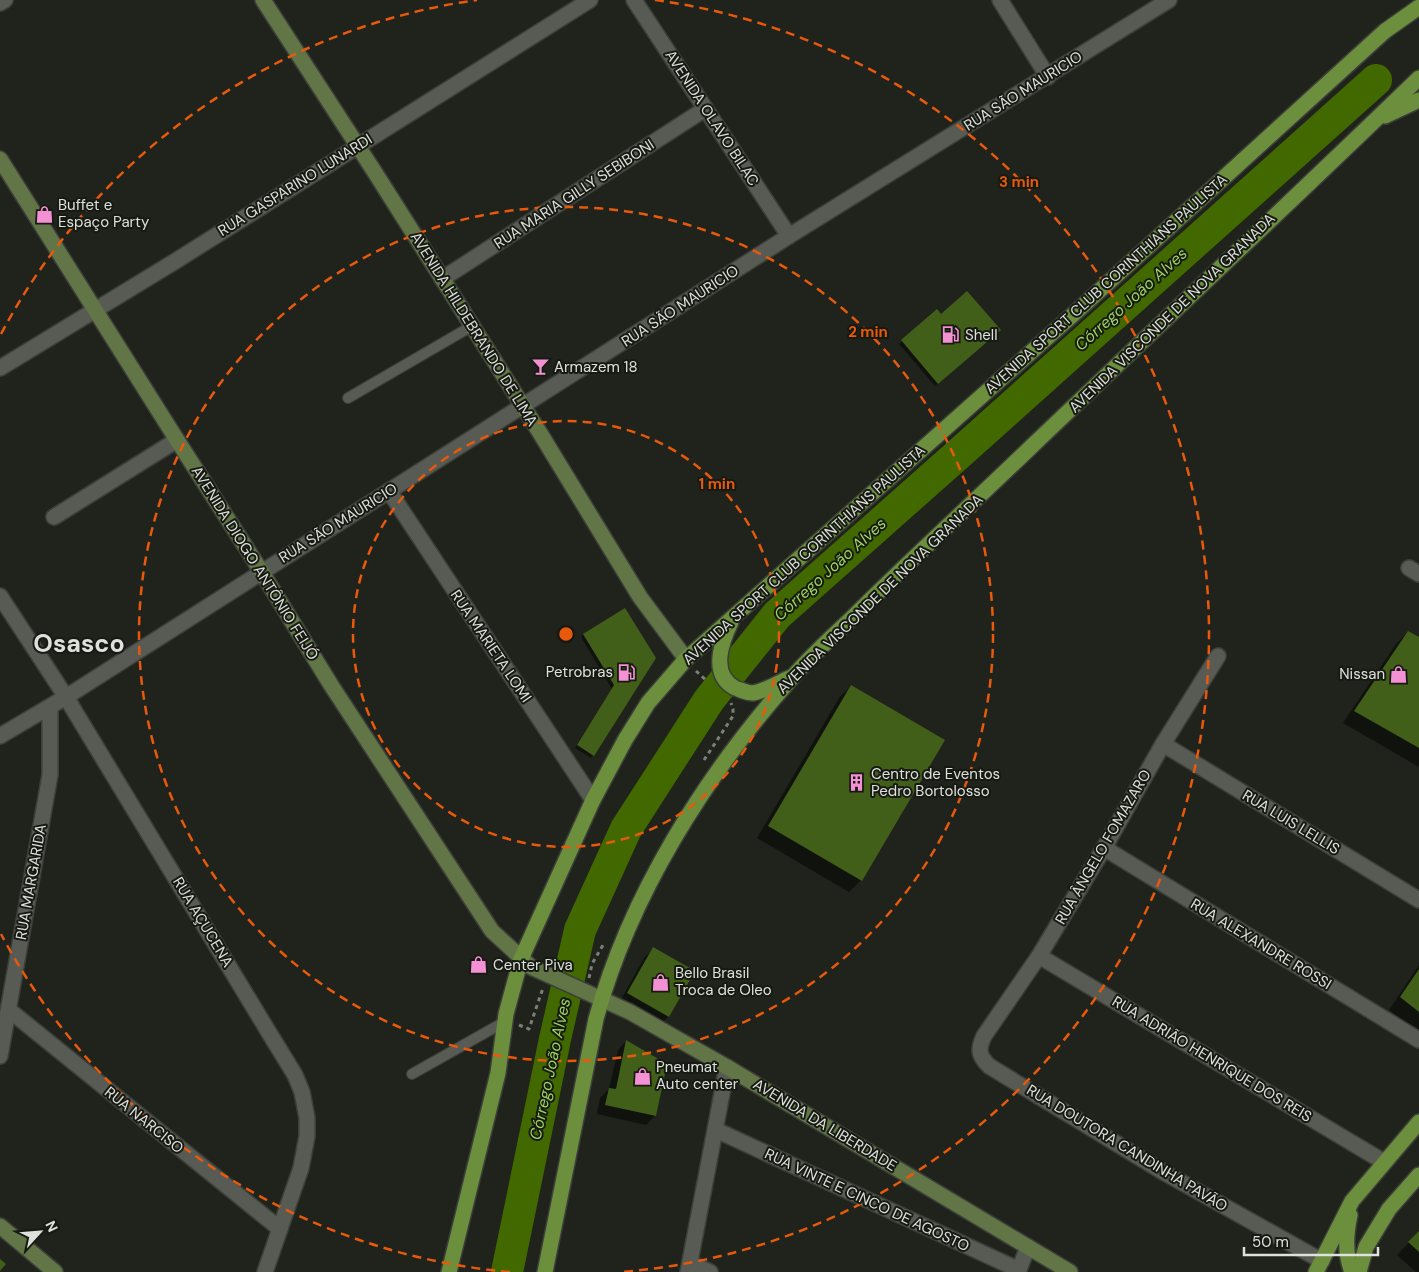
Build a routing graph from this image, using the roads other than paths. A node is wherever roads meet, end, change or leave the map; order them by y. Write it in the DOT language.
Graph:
graph roads {
  1 [pos="5,0"];
  2 [pos="263,0"];
  3 [pos="590,0"];
  4 [pos="634,0"];
  5 [pos="1000,0"];
  6 [pos="1169,0"];
  7 [pos="1410,0"];
  8 [pos="0,3"];
  9 [pos="1419,7"];
  10 [pos="1385,31"];
  11 [pos="1048,77"];
  12 [pos="1419,78"];
  13 [pos="1419,100"];
  14 [pos="705,108"];
  15 [pos="1374,121"];
  16 [pos="357,146"];
  17 [pos="0,159"];
  18 [pos="789,236"];
  19 [pos="442,279"];
  20 [pos="95,311"];
  21 [pos="472,326"];
  22 [pos="0,368"];
  23 [pos="348,398"];
  24 [pos="522,406"];
  25 [pos="176,440"];
  26 [pos="389,491"];
  27 [pos="54,517"];
  28 [pos="261,572"];
  29 [pos="0,596"];
  30 [pos="732,618"];
  31 [pos="1218,656"];
  32 [pos="686,659"];
  33 [pos="792,677"];
  34 [pos="66,697"];
  35 [pos="50,707"];
  36 [pos="0,736"];
  37 [pos="1163,744"];
  38 [pos="594,800"];
  39 [pos="1104,848"];
  40 [pos="1419,900"];
  41 [pos="1039,956"];
  42 [pos="526,963"];
  43 [pos="602,998"];
  44 [pos="9,1010"];
  45 [pos="506,1020"];
  46 [pos="984,1036"];
  47 [pos="1419,1040"];
  48 [pos="0,1056"];
  49 [pos="727,1067"];
  50 [pos="412,1074"];
  51 [pos="1419,1122"];
  52 [pos="716,1130"];
  53 [pos="1384,1162"];
  54 [pos="1419,1175"];
  55 [pos="1352,1202"];
  56 [pos="0,1226"];
  57 [pos="280,1229"];
  58 [pos="1028,1247"];
  59 [pos="1319,1266"];
  60 [pos="689,1267"];
  61 [pos="1018,1271"];
  62 [pos="55,1272"];
  63 [pos="265,1272"];
  64 [pos="449,1272"];
  65 [pos="545,1272"];
  66 [pos="710,1272"];
  67 [pos="1070,1272"];
  68 [pos="1352,1272"];
  69 [pos="1359,1272"];
  1 -- 8 [label="street"];
  2 -- 16 [label="main road, AVENIDA HILDEBRANDO DE LIMA"];
  3 -- 16 [label="street, RUA GASPARINO LUNARDI"];
  4 -- 14 [label="street, AVENIDA OLAVO BILAC"];
  5 -- 11 [label="street"];
  6 -- 11 [label="street, RUA SÃO MAURICIO"];
  7 -- 10 [label="main road"];
  9 -- 10 [label="main road, AVENIDA SPORT CLUB CORINTHIANS PAULISTA"];
  10 -- 30 [label="main road, AVENIDA SPORT CLUB CORINTHIANS PAULISTA"];
  11 -- 18 [label="street, RUA SÃO MAURICIO"];
  12 -- 15 [label="main road, AVENIDA VISCONDE DE NOVA GRANADA"];
  13 -- 15 [label="main road"];
  14 -- 18 [label="street, AVENIDA OLAVO BILAC"];
  14 -- 19 [label="street, RUA MARIA GILLY SEBIBONI"];
  15 -- 33 [label="main road, AVENIDA VISCONDE DE NOVA GRANADA"];
  16 -- 19 [label="main road, AVENIDA HILDEBRANDO DE LIMA"];
  16 -- 20 [label="street, RUA GASPARINO LUNARDI"];
  17 -- 20 [label="main road, AVENIDA DIOGO ANTÔNIO FEIJÓ"];
  18 -- 24 [label="street, RUA SÃO MAURICIO"];
  19 -- 21 [label="main road, AVENIDA HILDEBRANDO DE LIMA"];
  20 -- 22 [label="street, RUA GASPARINO LUNARDI"];
  20 -- 25 [label="main road, AVENIDA DIOGO ANTÔNIO FEIJÓ"];
  21 -- 23 [label="lane"];
  21 -- 24 [label="main road, AVENIDA HILDEBRANDO DE LIMA"];
  24 -- 26 [label="street, RUA SÃO MAURICIO"];
  24 -- 32 [label="main road, AVENIDA HILDEBRANDO DE LIMA"];
  25 -- 27 [label="street"];
  25 -- 28 [label="main road, AVENIDA DIOGO ANTÔNIO FEIJÓ"];
  26 -- 28 [label="street, RUA SÃO MAURICIO"];
  26 -- 38 [label="street, RUA MARIETA LOMI"];
  28 -- 34 [label="street, RUA SÃO MAURICIO"];
  28 -- 42 [label="main road, AVENIDA DIOGO ANTÔNIO FEIJÓ"];
  29 -- 34 [label="street, RUA AÇUCENA"];
  30 -- 32 [label="main road, AVENIDA SPORT CLUB CORINTHIANS PAULISTA"];
  30 -- 33 [label="main road"];
  31 -- 37 [label="street, RUA ÂNGELO FOMAZARO"];
  32 -- 38 [label="main road, AVENIDA SPORT CLUB CORINTHIANS PAULISTA"];
  33 -- 43 [label="main road, AVENIDA VISCONDE DE NOVA GRANADA"];
  34 -- 35 [label="street, RUA SÃO MAURICIO"];
  34 -- 57 [label="street, RUA AÇUCENA"];
  35 -- 36 [label="street, RUA SÃO MAURICIO"];
  35 -- 44 [label="street, RUA MARGARIDA"];
  37 -- 39 [label="street, RUA ÂNGELO FOMAZARO"];
  37 -- 40 [label="street, RUA LUIS LELLIS"];
  38 -- 42 [label="main road, AVENIDA SPORT CLUB CORINTHIANS PAULISTA"];
  39 -- 41 [label="street, RUA ÂNGELO FOMAZARO"];
  39 -- 47 [label="street, RUA ALEXANDRE ROSSI"];
  41 -- 46 [label="street, RUA ÂNGELO FOMAZARO"];
  41 -- 53 [label="street, RUA ADRIÃO HENRIQUE DOS REIS"];
  42 -- 43 [label="main road, AVENIDA DA LIBERDADE"];
  42 -- 45 [label="main road, AVENIDA SPORT CLUB CORINTHIANS PAULISTA"];
  43 -- 49 [label="main road, AVENIDA DA LIBERDADE"];
  43 -- 65 [label="main road, AVENIDA VISCONDE DE NOVA GRANADA"];
  44 -- 48 [label="street, RUA MARGARIDA"];
  44 -- 57 [label="street, RUA NARCISO"];
  45 -- 50 [label="lane"];
  45 -- 64 [label="main road, AVENIDA SPORT CLUB CORINTHIANS PAULISTA"];
  46 -- 59 [label="street, RUA DOUTORA CANDINHA PAVÃO"];
  49 -- 52 [label="street"];
  49 -- 58 [label="main road, AVENIDA DA LIBERDADE"];
  51 -- 53 [label="main road"];
  52 -- 60 [label="street"];
  52 -- 61 [label="street, RUA VINTE E CINCO DE AGOSTO"];
  53 -- 55 [label="main road"];
  54 -- 69 [label="main road"];
  55 -- 59 [label="main road"];
  55 -- 68 [label="main road"];
  56 -- 62 [label="main road"];
  57 -- 63 [label="street, RUA AÇUCENA"];
  58 -- 61 [label="street"];
  58 -- 67 [label="main road, AVENIDA DA LIBERDADE"];
  60 -- 66 [label="street"];
}
